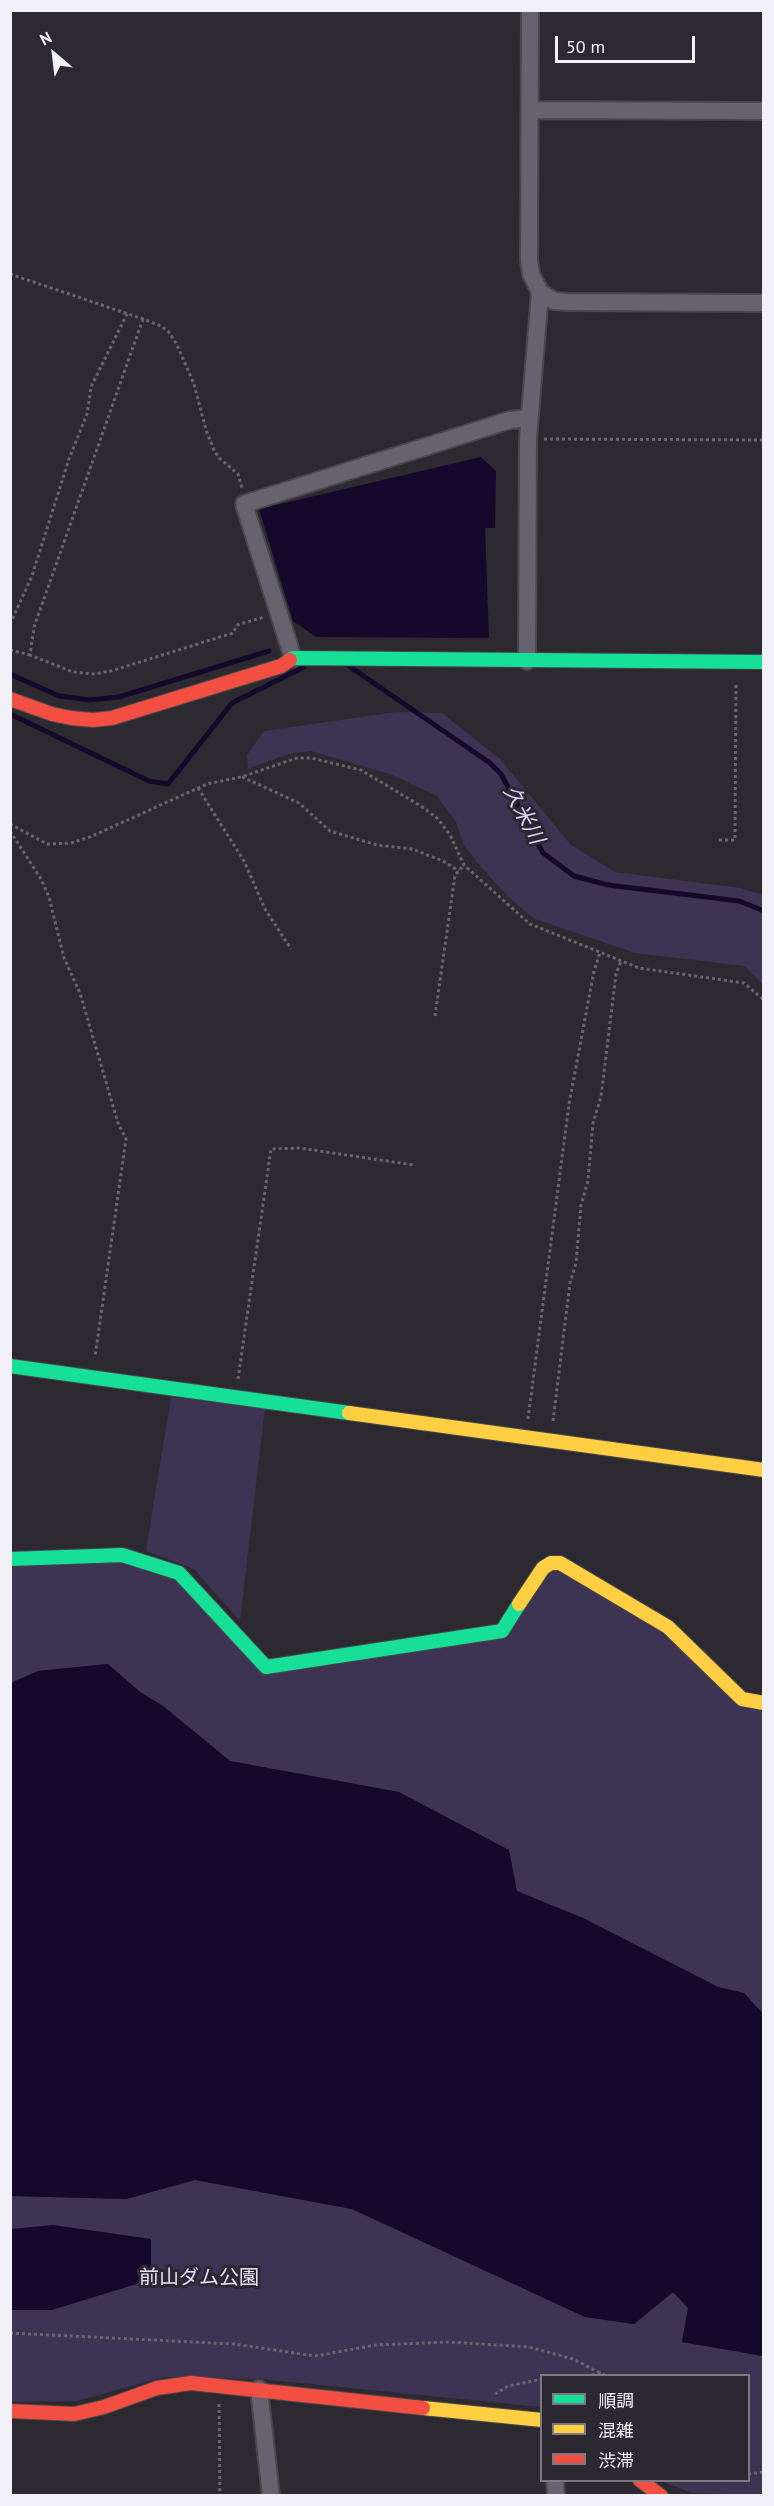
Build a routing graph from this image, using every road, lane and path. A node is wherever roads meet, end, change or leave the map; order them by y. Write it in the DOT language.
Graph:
graph roads {
  1 [pos="530,10"];
  2 [pos="530,110"];
  3 [pos="764,111"];
  4 [pos="10,274"];
  5 [pos="540,292"];
  6 [pos="764,303"];
  7 [pos="127,314"];
  8 [pos="143,319"];
  9 [pos="528,418"];
  10 [pos="528,439"];
  11 [pos="764,440"];
  12 [pos="244,504"];
  13 [pos="278,613"];
  14 [pos="10,624"];
  15 [pos="10,650"];
  16 [pos="30,656"];
  17 [pos="293,658"];
  18 [pos="527,661"];
  19 [pos="734,662"];
  20 [pos="764,662"];
  21 [pos="10,699"];
  22 [pos="241,777"];
  23 [pos="198,788"];
  24 [pos="10,824"];
  25 [pos="10,831"];
  26 [pos="719,840"];
  27 [pos="464,865"];
  28 [pos="459,871"];
  29 [pos="291,949"];
  30 [pos="600,953"];
  31 [pos="621,961"];
  32 [pos="764,1000"];
  33 [pos="435,1016"];
  34 [pos="414,1166"];
  35 [pos="10,1366"];
  36 [pos="92,1377"];
  37 [pos="235,1397"];
  38 [pos="526,1436"];
  39 [pos="550,1440"];
  40 [pos="764,1470"];
  41 [pos="10,1559"];
  42 [pos="764,1703"];
  43 [pos="10,2333"];
  44 [pos="605,2374"];
  45 [pos="540,2379"];
  46 [pos="220,2385"];
  47 [pos="259,2389"];
  48 [pos="10,2411"];
  49 [pos="479,2414"];
  50 [pos="540,2420"];
  51 [pos="641,2482"];
  52 [pos="220,2496"];
  53 [pos="271,2496"];
  54 [pos="661,2496"];
  1 -- 2 [label="street"];
  2 -- 3 [label="street"];
  2 -- 5 [label="street"];
  4 -- 7 [label="path"];
  5 -- 6 [label="street"];
  5 -- 9 [label="street"];
  7 -- 8 [label="path"];
  7 -- 14 [label="path"];
  8 -- 12 [label="path"];
  8 -- 16 [label="path"];
  9 -- 10 [label="street"];
  9 -- 12 [label="street"];
  10 -- 11 [label="path"];
  10 -- 18 [label="street"];
  12 -- 13 [label="street"];
  13 -- 16 [label="path"];
  13 -- 17 [label="street"];
  15 -- 16 [label="path"];
  17 -- 18 [label="street"];
  17 -- 21 [label="street"];
  18 -- 19 [label="street"];
  19 -- 20 [label="street"];
  19 -- 26 [label="path"];
  22 -- 23 [label="path"];
  22 -- 27 [label="path"];
  22 -- 28 [label="path"];
  23 -- 24 [label="path"];
  23 -- 29 [label="path"];
  25 -- 36 [label="path"];
  27 -- 28 [label="path"];
  27 -- 30 [label="path"];
  28 -- 33 [label="path"];
  30 -- 31 [label="path"];
  30 -- 38 [label="path"];
  31 -- 32 [label="path"];
  31 -- 39 [label="path"];
  34 -- 37 [label="path"];
  35 -- 36 [label="street"];
  36 -- 37 [label="street"];
  37 -- 38 [label="street"];
  38 -- 39 [label="street"];
  39 -- 40 [label="street"];
  41 -- 42 [label="street"];
  43 -- 44 [label="path"];
  45 -- 49 [label="path"];
  46 -- 47 [label="street"];
  46 -- 48 [label="street"];
  46 -- 52 [label="path"];
  47 -- 49 [label="street"];
  47 -- 53 [label="street"];
  49 -- 50 [label="street"];
  51 -- 54 [label="street"];
}
